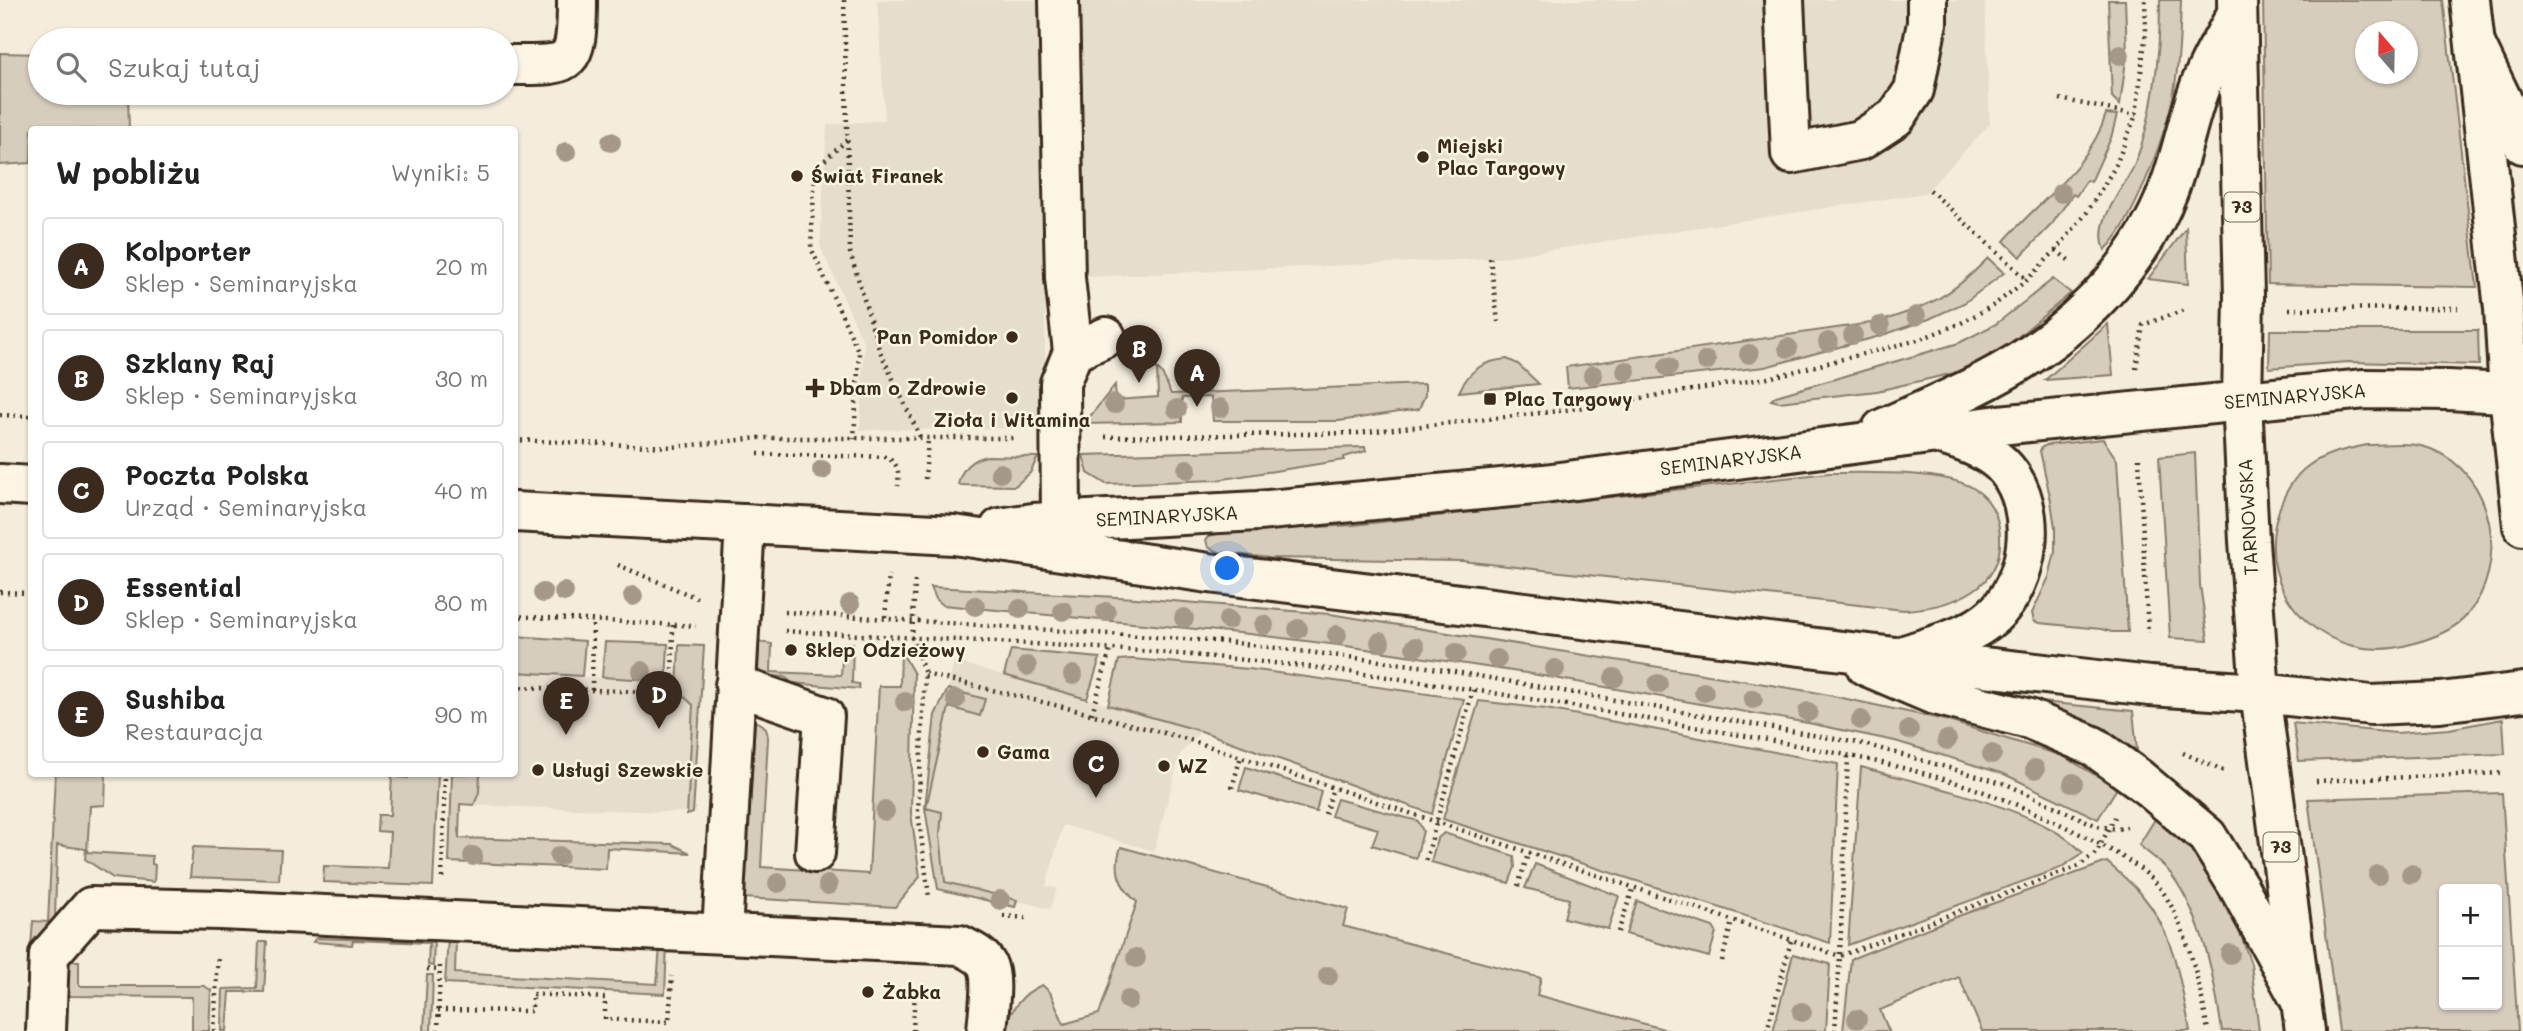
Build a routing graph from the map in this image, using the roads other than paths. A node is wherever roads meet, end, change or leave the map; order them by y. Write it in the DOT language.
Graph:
graph roads {
  1 [pos="577,0"];
  2 [pos="1059,0"];
  3 [pos="1784,0"];
  4 [pos="1927,0"];
  5 [pos="2470,0"];
  6 [pos="2237,6"];
  7 [pos="2473,39"];
  8 [pos="518,65"];
  9 [pos="2523,144"];
  10 [pos="2516,394"];
  11 [pos="2242,400"];
  12 [pos="1937,434"];
  13 [pos="1845,446"];
  14 [pos="0,484"];
  15 [pos="28,486"];
  16 [pos="518,512"];
  17 [pos="1061,522"];
  18 [pos="745,524"];
  19 [pos="2523,526"];
  20 [pos="954,535"];
  21 [pos="1825,649"];
  22 [pos="1900,657"];
  23 [pos="735,685"];
  24 [pos="2523,692"];
  25 [pos="2260,693"];
  26 [pos="815,853"];
  27 [pos="722,933"];
  28 [pos="2303,1016"];
  29 [pos="46,1031"];
  30 [pos="987,1031"];
  1 -- 8 [label="street"];
  2 -- 17 [label="street"];
  3 -- 4 [label="street"];
  5 -- 7 [label="street"];
  6 -- 11 [label="street, TARNOWSKA / 73"];
  6 -- 13 [label="street"];
  7 -- 9 [label="street"];
  7 -- 10 [label="street"];
  10 -- 11 [label="street, SEMINARYJSKA"];
  10 -- 19 [label="street"];
  11 -- 12 [label="street, SEMINARYJSKA"];
  11 -- 25 [label="street, TARNOWSKA / 73"];
  12 -- 13 [label="street, SEMINARYJSKA"];
  12 -- 22 [label="street"];
  13 -- 17 [label="street, SEMINARYJSKA"];
  14 -- 15 [label="street"];
  16 -- 18 [label="street, SEMINARYJSKA"];
  17 -- 20 [label="street, SEMINARYJSKA"];
  18 -- 20 [label="street, SEMINARYJSKA"];
  18 -- 23 [label="street"];
  20 -- 21 [label="street, SEMINARYJSKA"];
  21 -- 22 [label="street, SEMINARYJSKA"];
  21 -- 28 [label="street"];
  22 -- 25 [label="street, SEMINARYJSKA"];
  23 -- 26 [label="street"];
  23 -- 27 [label="street"];
  24 -- 25 [label="street, SEMINARYJSKA"];
  25 -- 28 [label="street, TARNOWSKA / 73"];
  27 -- 29 [label="street"];
  27 -- 30 [label="street"];
}
